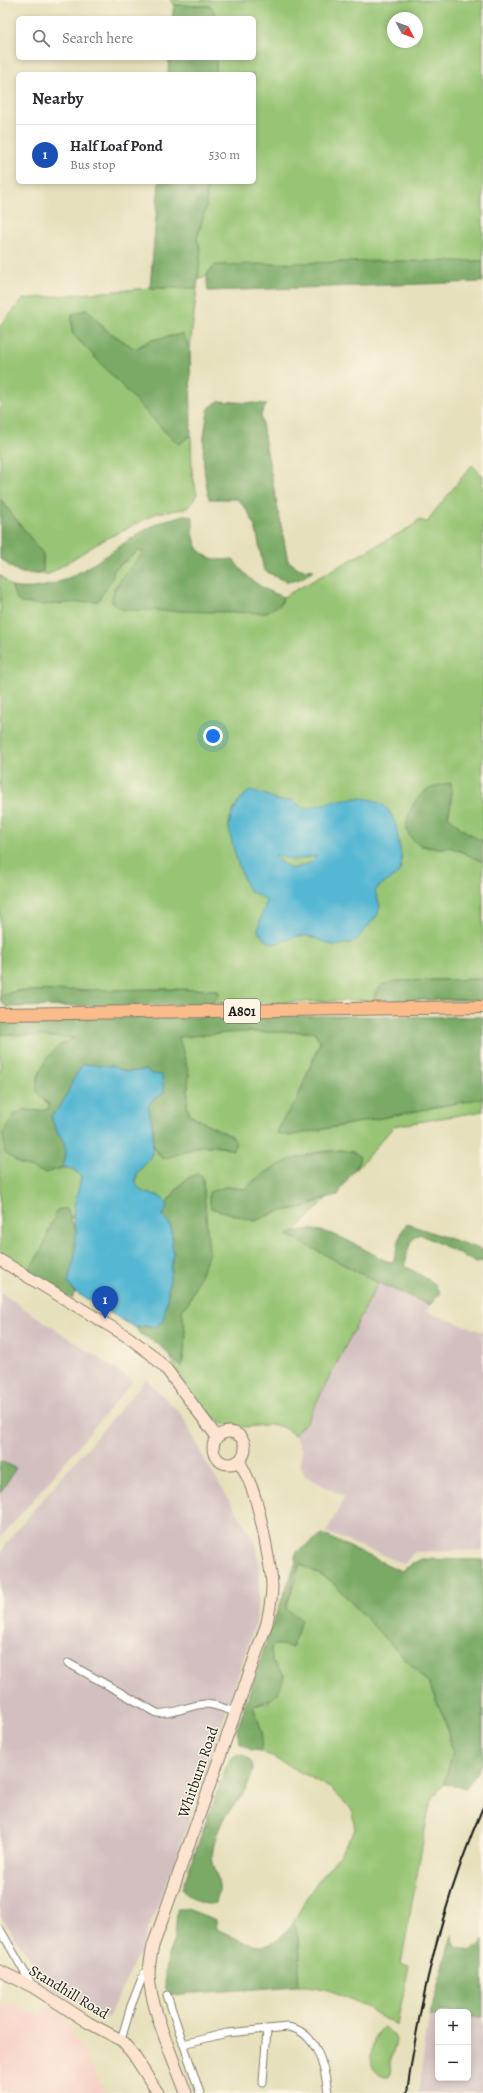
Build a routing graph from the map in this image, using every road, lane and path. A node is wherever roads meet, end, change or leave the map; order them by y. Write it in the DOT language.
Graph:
graph roads {
  1 [pos="483,1007"];
  2 [pos="0,1014"];
  3 [pos="0,1260"];
  4 [pos="217,1437"];
  5 [pos="239,1461"];
  6 [pos="68,1663"];
  7 [pos="235,1712"];
  8 [pos="0,1929"];
  9 [pos="0,1971"];
  10 [pos="149,1973"];
  11 [pos="33,1987"];
  12 [pos="167,1995"];
  13 [pos="267,2029"];
  14 [pos="121,2040"];
  15 [pos="183,2044"];
  16 [pos="264,2082"];
  17 [pos="158,2093"];
  18 [pos="186,2093"];
  19 [pos="200,2093"];
  20 [pos="328,2093"];
  1 -- 2 [label="main road, A801"];
  3 -- 4 [label="main road"];
  4 -- 5 [label="main road"];
  4 -- 5 [label="main road"];
  5 -- 7 [label="main road, Whitburn Road"];
  6 -- 7 [label="street"];
  7 -- 10 [label="main road, Whitburn Road"];
  8 -- 11 [label="street"];
  9 -- 11 [label="main road, Standhill Road"];
  10 -- 14 [label="street"];
  10 -- 18 [label="main road, Whitburn Road"];
  11 -- 14 [label="main road, Standhill Road"];
  12 -- 15 [label="street"];
  13 -- 15 [label="street"];
  13 -- 16 [label="street"];
  13 -- 20 [label="street"];
  14 -- 17 [label="main road"];
  15 -- 19 [label="street"];
}
